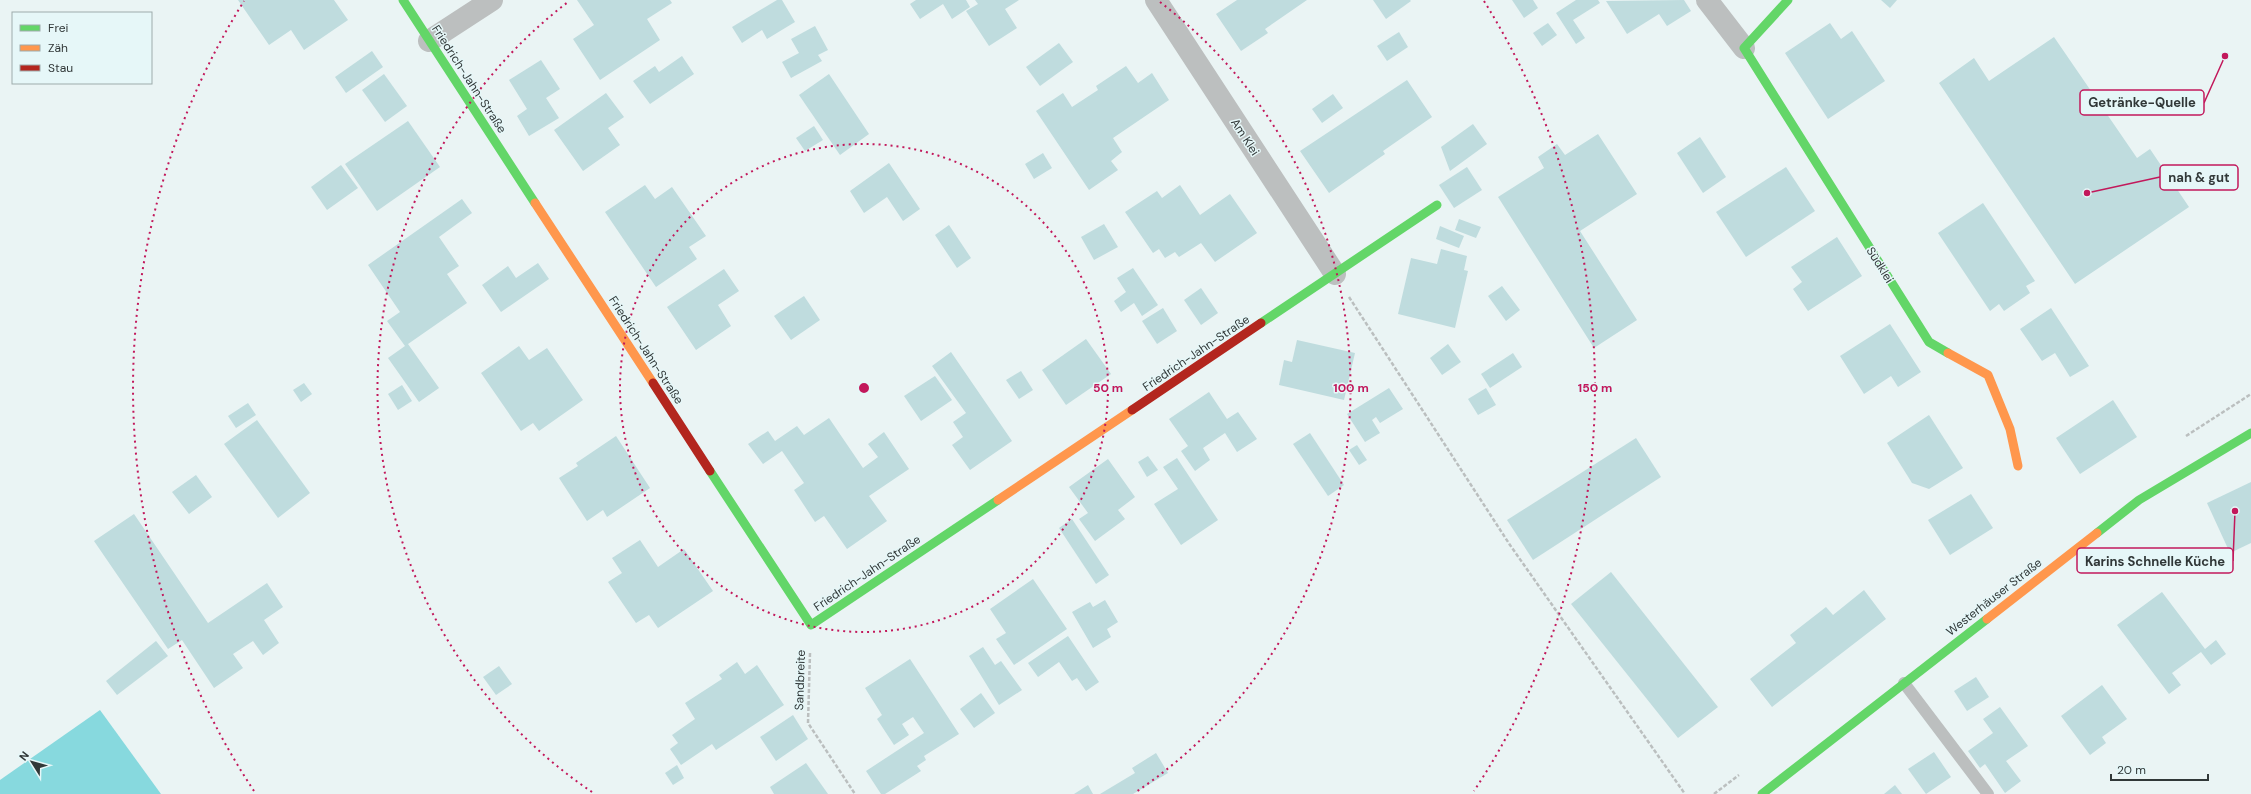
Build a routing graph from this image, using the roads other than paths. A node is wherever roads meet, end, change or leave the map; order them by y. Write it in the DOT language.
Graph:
graph roads {
  1 [pos="403,0"];
  2 [pos="492,0"];
  3 [pos="1156,0"];
  4 [pos="1707,0"];
  5 [pos="1788,0"];
  6 [pos="429,41"];
  7 [pos="1744,48"];
  8 [pos="1437,205"];
  9 [pos="1335,274"];
  10 [pos="2251,433"];
  11 [pos="2018,466"];
  12 [pos="1904,683"];
  13 [pos="1762,794"];
  14 [pos="1988,794"];
  1 -- 6 [label="street, Friedrich-Jahn-Straße"];
  2 -- 6 [label="street"];
  3 -- 9 [label="street, Am Klei"];
  4 -- 7 [label="street, Südklei"];
  5 -- 7 [label="street"];
  6 -- 9 [label="street, Friedrich-Jahn-Straße"];
  7 -- 11 [label="street, Südklei"];
  8 -- 9 [label="street, Friedrich-Jahn-Straße"];
  10 -- 12 [label="street, Westerhäuser Straße"];
  12 -- 13 [label="street, Westerhäuser Straße"];
  12 -- 14 [label="lane"];
}
